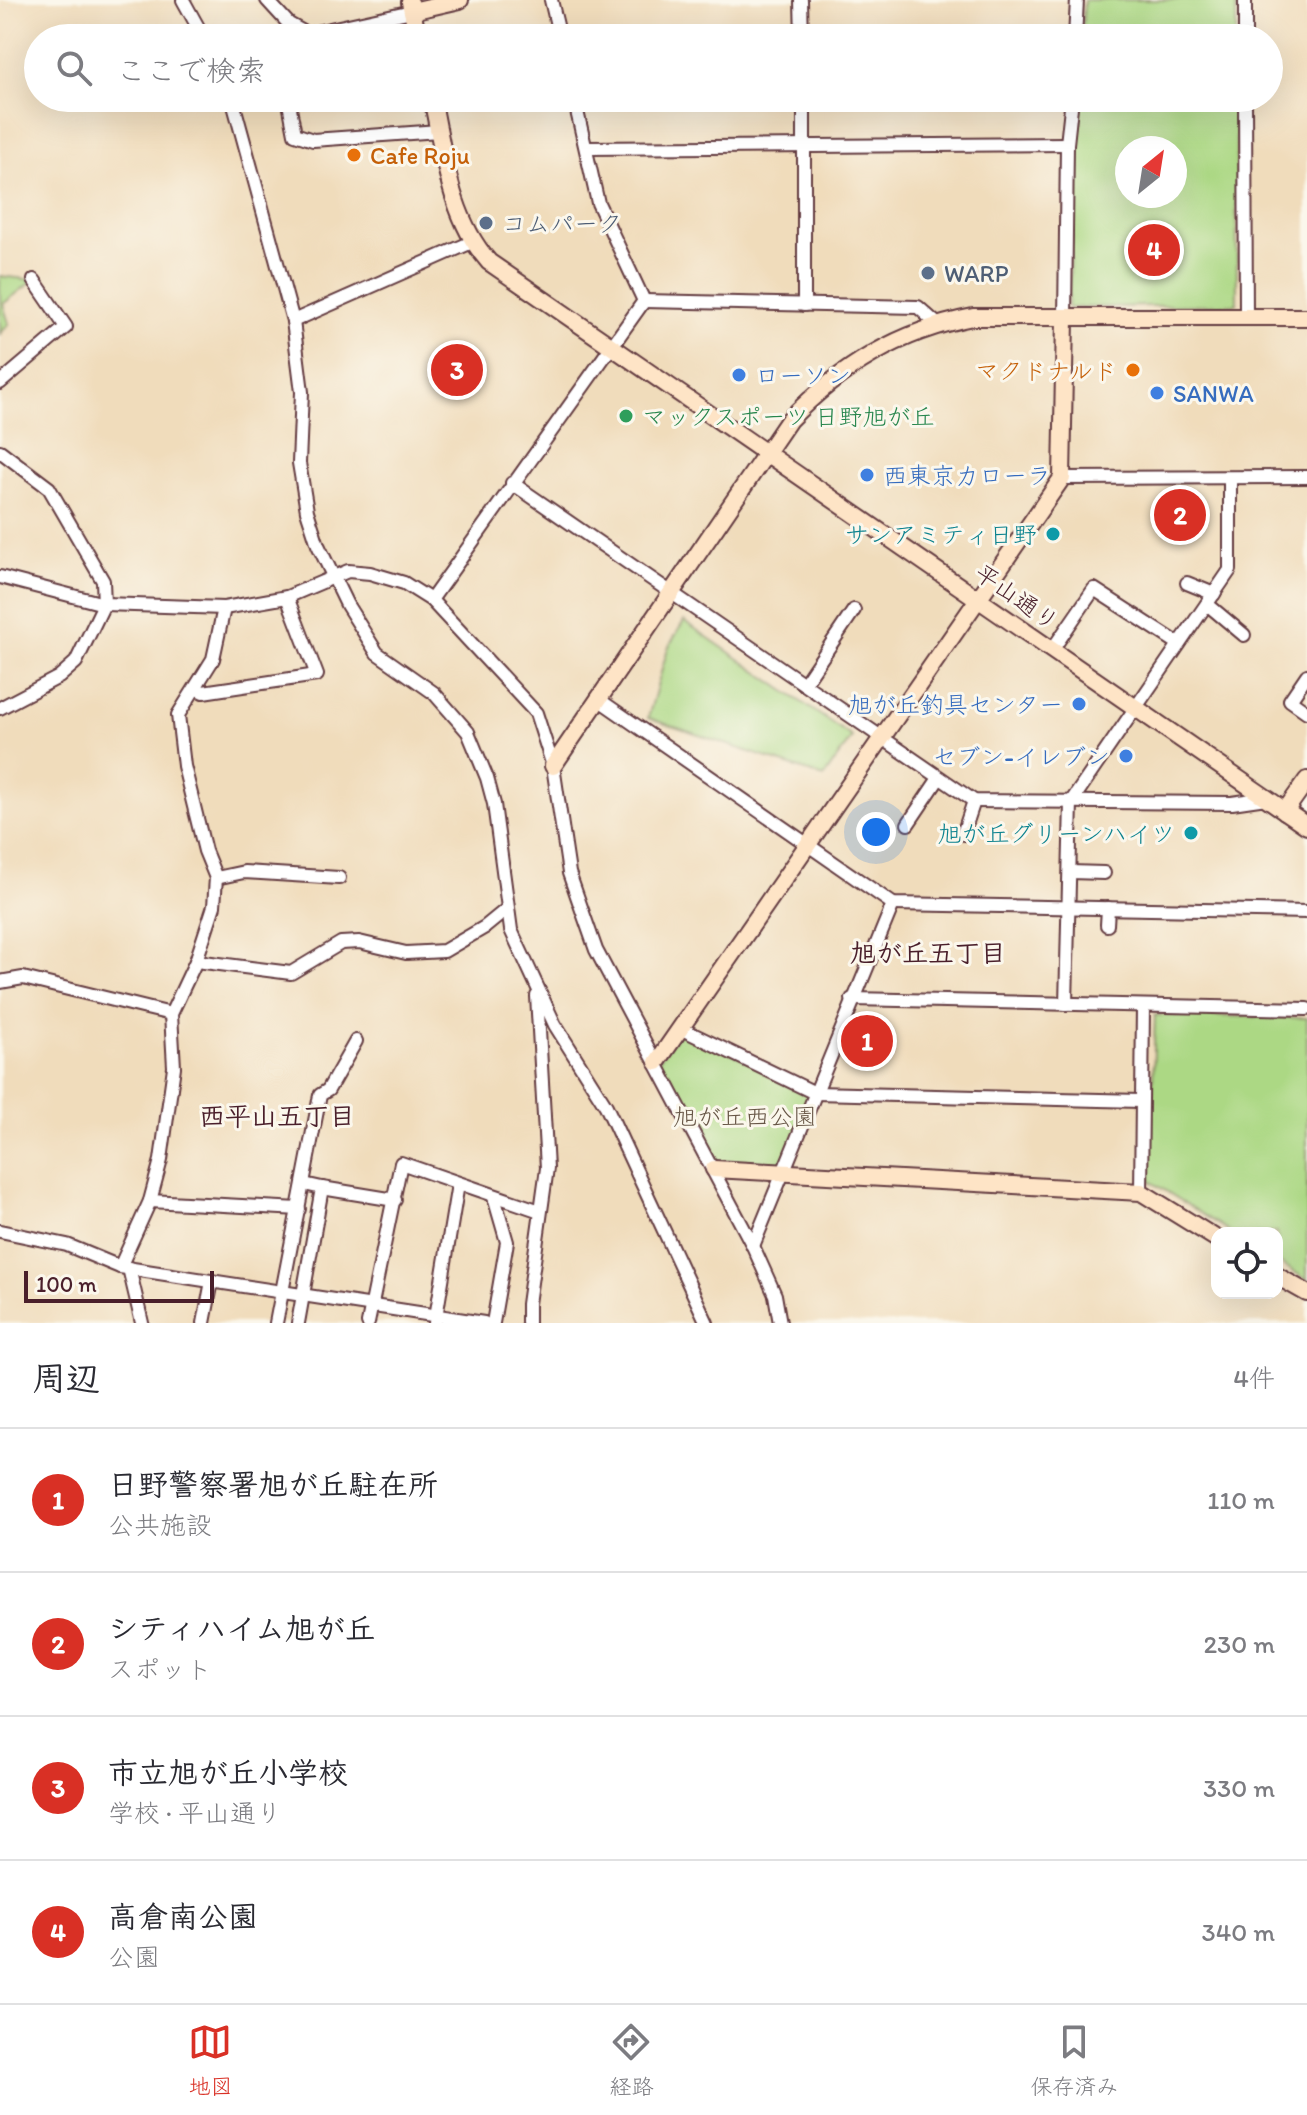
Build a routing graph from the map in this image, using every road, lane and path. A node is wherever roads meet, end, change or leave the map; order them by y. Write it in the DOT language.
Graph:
graph roads {
  1 [pos="183,0"];
  2 [pos="267,0"];
  3 [pos="460,0"];
  4 [pos="551,0"];
  5 [pos="801,0"];
  6 [pos="1077,0"];
  7 [pos="1245,0"];
  8 [pos="411,5"];
  9 [pos="196,24"];
  10 [pos="289,24"];
  11 [pos="343,24"];
  12 [pos="557,24"];
  13 [pos="802,24"];
  14 [pos="1076,24"];
  15 [pos="1245,24"];
  16 [pos="236,112"];
  17 [pos="291,112"];
  18 [pos="435,112"];
  19 [pos="577,112"];
  20 [pos="804,112"];
  21 [pos="1070,112"];
  22 [pos="1245,112"];
  23 [pos="439,131"];
  24 [pos="1067,144"];
  25 [pos="805,146"];
  26 [pos="586,148"];
  27 [pos="472,242"];
  28 [pos="34,280"];
  29 [pos="644,301"];
  30 [pos="804,305"];
  31 [pos="1246,316"];
  32 [pos="1307,317"];
  33 [pos="1065,319"];
  34 [pos="293,321"];
  35 [pos="937,324"];
  36 [pos="610,344"];
  37 [pos="0,383"];
  38 [pos="0,451"];
  39 [pos="766,453"];
  40 [pos="1307,477"];
  41 [pos="1062,478"];
  42 [pos="1230,479"];
  43 [pos="512,483"];
  44 [pos="0,577"];
  45 [pos="333,577"];
  46 [pos="1187,583"];
  47 [pos="671,592"];
  48 [pos="287,597"];
  49 [pos="1211,599"];
  50 [pos="431,600"];
  51 [pos="978,600"];
  52 [pos="104,604"];
  53 [pos="224,608"];
  54 [pos="854,610"];
  55 [pos="1244,635"];
  56 [pos="1179,644"];
  57 [pos="1052,650"];
  58 [pos="1307,675"];
  59 [pos="804,684"];
  60 [pos="197,689"];
  61 [pos="598,699"];
  62 [pos="0,708"];
  63 [pos="1136,708"];
  64 [pos="1307,712"];
  65 [pos="883,738"];
  66 [pos="553,766"];
  67 [pos="939,778"];
  68 [pos="1307,780"];
  69 [pos="1266,798"];
  70 [pos="974,801"];
  71 [pos="1071,802"];
  72 [pos="1285,811"];
  73 [pos="908,824"];
  74 [pos="1307,826"];
  75 [pos="963,834"];
  76 [pos="809,847"];
  77 [pos="1070,872"];
  78 [pos="1104,873"];
  79 [pos="216,878"];
  80 [pos="339,878"];
  81 [pos="893,904"];
  82 [pos="1069,907"];
  83 [pos="1108,908"];
  84 [pos="507,909"];
  85 [pos="1307,912"];
  86 [pos="1107,925"];
  87 [pos="196,961"];
  88 [pos="0,982"];
  89 [pos="537,991"];
  90 [pos="852,999"];
  91 [pos="1066,1004"];
  92 [pos="1143,1007"];
  93 [pos="1307,1009"];
  94 [pos="171,1014"];
  95 [pos="682,1029"];
  96 [pos="356,1041"];
  97 [pos="657,1062"];
  98 [pos="815,1093"];
  99 [pos="1141,1101"];
  100 [pos="714,1169"];
  101 [pos="783,1171"];
  102 [pos="304,1184"];
  103 [pos="458,1184"];
  104 [pos="322,1188"];
  105 [pos="1141,1192"];
  106 [pos="494,1197"];
  107 [pos="395,1200"];
  108 [pos="150,1201"];
  109 [pos="299,1209"];
  110 [pos="540,1211"];
  111 [pos="0,1231"];
  112 [pos="1211,1235"];
  113 [pos="753,1246"];
  114 [pos="124,1267"];
  115 [pos="1283,1279"];
  116 [pos="212,1281"];
  117 [pos="282,1292"];
  118 [pos="1307,1293"];
  119 [pos="304,1295"];
  120 [pos="371,1306"];
  121 [pos="436,1319"];
  122 [pos="142,1323"];
  123 [pos="204,1323"];
  124 [pos="276,1323"];
  125 [pos="298,1323"];
  126 [pos="368,1323"];
  127 [pos="484,1323"];
  128 [pos="493,1323"];
  129 [pos="528,1323"];
  130 [pos="707,1323"];
  131 [pos="780,1323"];
  1 -- 9 [label="street"];
  2 -- 10 [label="street"];
  3 -- 8 [label="street"];
  4 -- 12 [label="street"];
  5 -- 13 [label="street"];
  6 -- 14 [label="street"];
  7 -- 15 [label="street"];
  8 -- 11 [label="street"];
  16 -- 34 [label="street"];
  17 -- 23 [label="street"];
  18 -- 23 [label="street, 平山通り"];
  19 -- 26 [label="street"];
  20 -- 25 [label="street"];
  21 -- 24 [label="street"];
  22 -- 31 [label="street"];
  23 -- 27 [label="street, 平山通り"];
  24 -- 25 [label="street"];
  24 -- 33 [label="street"];
  25 -- 26 [label="street"];
  25 -- 30 [label="street"];
  26 -- 29 [label="street"];
  27 -- 34 [label="street"];
  27 -- 36 [label="street, 平山通り"];
  28 -- 37 [label="street"];
  29 -- 30 [label="street"];
  29 -- 36 [label="street"];
  30 -- 35 [label="street"];
  31 -- 32 [label="street"];
  31 -- 33 [label="street"];
  33 -- 35 [label="street"];
  33 -- 41 [label="street"];
  34 -- 45 [label="street"];
  35 -- 39 [label="street"];
  36 -- 39 [label="street, 平山通り"];
  36 -- 43 [label="street"];
  38 -- 52 [label="street"];
  39 -- 47 [label="street"];
  39 -- 51 [label="street, 平山通り"];
  40 -- 42 [label="street"];
  41 -- 42 [label="street"];
  41 -- 51 [label="street"];
  42 -- 49 [label="street"];
  43 -- 47 [label="street"];
  43 -- 50 [label="street"];
  44 -- 52 [label="street"];
  45 -- 48 [label="street"];
  45 -- 50 [label="street"];
  45 -- 84 [label="street"];
  46 -- 49 [label="street"];
  47 -- 59 [label="street"];
  47 -- 61 [label="street"];
  48 -- 53 [label="street"];
  48 -- 60 [label="street"];
  49 -- 55 [label="street"];
  49 -- 56 [label="street"];
  50 -- 66 [label="street"];
  51 -- 57 [label="street, 平山通り"];
  51 -- 65 [label="street"];
  52 -- 53 [label="street"];
  52 -- 62 [label="street"];
  53 -- 60 [label="street"];
  54 -- 59 [label="street"];
  56 -- 57 [label="street"];
  56 -- 63 [label="street"];
  57 -- 63 [label="street, 平山通り"];
  58 -- 64 [label="street"];
  59 -- 65 [label="street"];
  60 -- 79 [label="street"];
  61 -- 66 [label="street"];
  61 -- 76 [label="street"];
  63 -- 69 [label="street, 平山通り"];
  63 -- 71 [label="street"];
  65 -- 67 [label="street"];
  65 -- 76 [label="street"];
  66 -- 97 [label="street"];
  67 -- 70 [label="street"];
  67 -- 73 [label="street"];
  68 -- 72 [label="street"];
  69 -- 71 [label="street"];
  69 -- 72 [label="street, 平山通り"];
  70 -- 71 [label="street"];
  70 -- 75 [label="street"];
  71 -- 77 [label="street"];
  72 -- 74 [label="street, 平山通り"];
  76 -- 81 [label="street"];
  76 -- 95 [label="street"];
  77 -- 78 [label="street"];
  77 -- 82 [label="street"];
  79 -- 80 [label="street"];
  79 -- 87 [label="street"];
  81 -- 82 [label="street"];
  81 -- 90 [label="street"];
  82 -- 83 [label="street"];
  82 -- 91 [label="street"];
  83 -- 85 [label="street"];
  83 -- 86 [label="street"];
  84 -- 87 [label="street"];
  84 -- 89 [label="street"];
  87 -- 94 [label="street"];
  88 -- 94 [label="street"];
  89 -- 110 [label="street"];
  89 -- 130 [label="street"];
  90 -- 91 [label="street"];
  90 -- 98 [label="street"];
  91 -- 92 [label="street"];
  92 -- 93 [label="street"];
  92 -- 99 [label="street"];
  94 -- 108 [label="street"];
  95 -- 97 [label="street"];
  95 -- 98 [label="street"];
  96 -- 102 [label="street"];
  97 -- 100 [label="street"];
  98 -- 99 [label="street"];
  98 -- 101 [label="street"];
  99 -- 105 [label="street"];
  100 -- 101 [label="street"];
  100 -- 113 [label="street"];
  101 -- 105 [label="street"];
  101 -- 113 [label="street"];
  102 -- 104 [label="street"];
  102 -- 109 [label="street"];
  103 -- 106 [label="street"];
  103 -- 107 [label="street"];
  103 -- 121 [label="street"];
  104 -- 107 [label="street"];
  104 -- 119 [label="street"];
  105 -- 112 [label="street"];
  106 -- 110 [label="street"];
  106 -- 128 [label="street"];
  107 -- 120 [label="street"];
  108 -- 109 [label="street"];
  108 -- 114 [label="street"];
  109 -- 117 [label="street"];
  110 -- 129 [label="street"];
  111 -- 114 [label="street"];
  113 -- 131 [label="street"];
  114 -- 116 [label="street"];
  114 -- 122 [label="street"];
  115 -- 118 [label="street"];
  116 -- 117 [label="street"];
  116 -- 123 [label="street"];
  117 -- 119 [label="street"];
  117 -- 124 [label="street"];
  119 -- 120 [label="street"];
  119 -- 125 [label="street"];
  120 -- 121 [label="street"];
  120 -- 126 [label="street"];
  121 -- 127 [label="street"];
}
